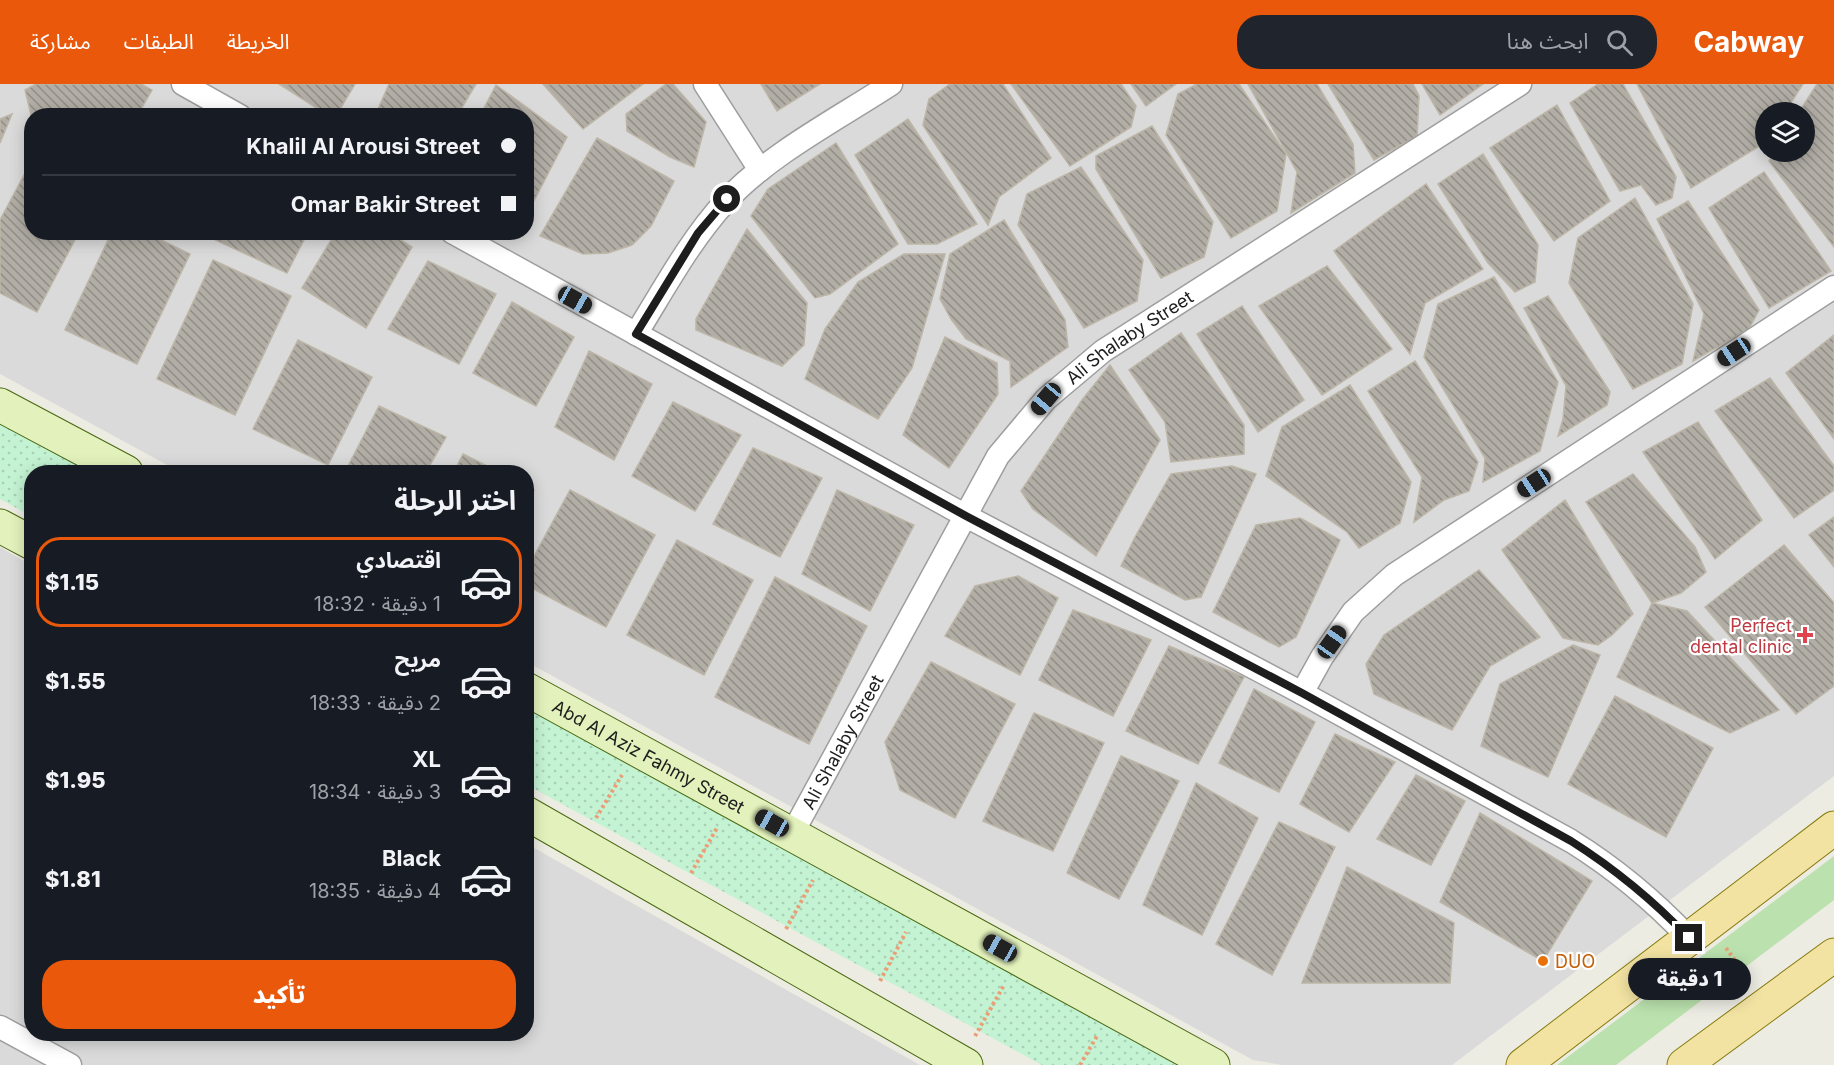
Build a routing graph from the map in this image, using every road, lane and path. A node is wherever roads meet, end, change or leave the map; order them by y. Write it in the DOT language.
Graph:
graph roads {
  1 [pos="183,84"];
  2 [pos="705,84"];
  3 [pos="891,84"];
  4 [pos="1520,84"];
  5 [pos="226,108"];
  6 [pos="760,170"];
  7 [pos="466,240"];
  8 [pos="1834,287"];
  9 [pos="636,334"];
  10 [pos="0,405"];
  11 [pos="113,465"];
  12 [pos="966,516"];
  13 [pos="0,526"];
  14 [pos="24,539"];
  15 [pos="1302,693"];
  16 [pos="534,697"];
  17 [pos="637,749"];
  18 [pos="732,801"];
  19 [pos="534,818"];
  20 [pos="1834,828"];
  21 [pos="792,834"];
  22 [pos="580,844"];
  23 [pos="828,853"];
  24 [pos="676,899"];
  25 [pos="921,905"];
  26 [pos="1698,931"];
  27 [pos="772,954"];
  28 [pos="1834,955"];
  29 [pos="1019,958"];
  30 [pos="1768,1004"];
  31 [pos="866,1007"];
  32 [pos="0,1028"];
  33 [pos="24,1041"];
  34 [pos="25,1041"];
  35 [pos="963,1064"];
  36 [pos="70,1065"];
  37 [pos="1213,1065"];
  38 [pos="1523,1065"];
  39 [pos="1684,1065"];
  1 -- 5 [label="street"];
  2 -- 6 [label="street"];
  3 -- 6 [label="street"];
  4 -- 12 [label="street, Ali Shalaby Street"];
  6 -- 9 [label="street"];
  7 -- 9 [label="street"];
  8 -- 15 [label="street"];
  9 -- 12 [label="street"];
  10 -- 11 [label="main road"];
  12 -- 15 [label="street"];
  12 -- 21 [label="street, Ali Shalaby Street"];
  13 -- 14 [label="main road"];
  15 -- 26 [label="street"];
  16 -- 17 [label="main road, Abd Al Aziz Fahmy Street"];
  17 -- 18 [label="main road, Abd Al Aziz Fahmy Street"];
  17 -- 22 [label="path"];
  18 -- 21 [label="main road, Abd Al Aziz Fahmy Street"];
  18 -- 24 [label="path"];
  19 -- 22 [label="main road"];
  20 -- 26 [label="main road"];
  21 -- 23 [label="main road, Abd Al Aziz Fahmy Street"];
  22 -- 24 [label="main road"];
  23 -- 25 [label="main road, Abd Al Aziz Fahmy Street"];
  23 -- 27 [label="path"];
  24 -- 27 [label="main road"];
  25 -- 29 [label="main road, Abd Al Aziz Fahmy Street"];
  25 -- 31 [label="path"];
  26 -- 30 [label="path"];
  26 -- 38 [label="main road"];
  27 -- 31 [label="main road"];
  28 -- 30 [label="main road"];
  29 -- 35 [label="path"];
  29 -- 37 [label="main road, Abd Al Aziz Fahmy Street"];
  30 -- 39 [label="main road"];
  31 -- 35 [label="main road"];
  32 -- 33 [label="street"];
  34 -- 36 [label="street"];
}
